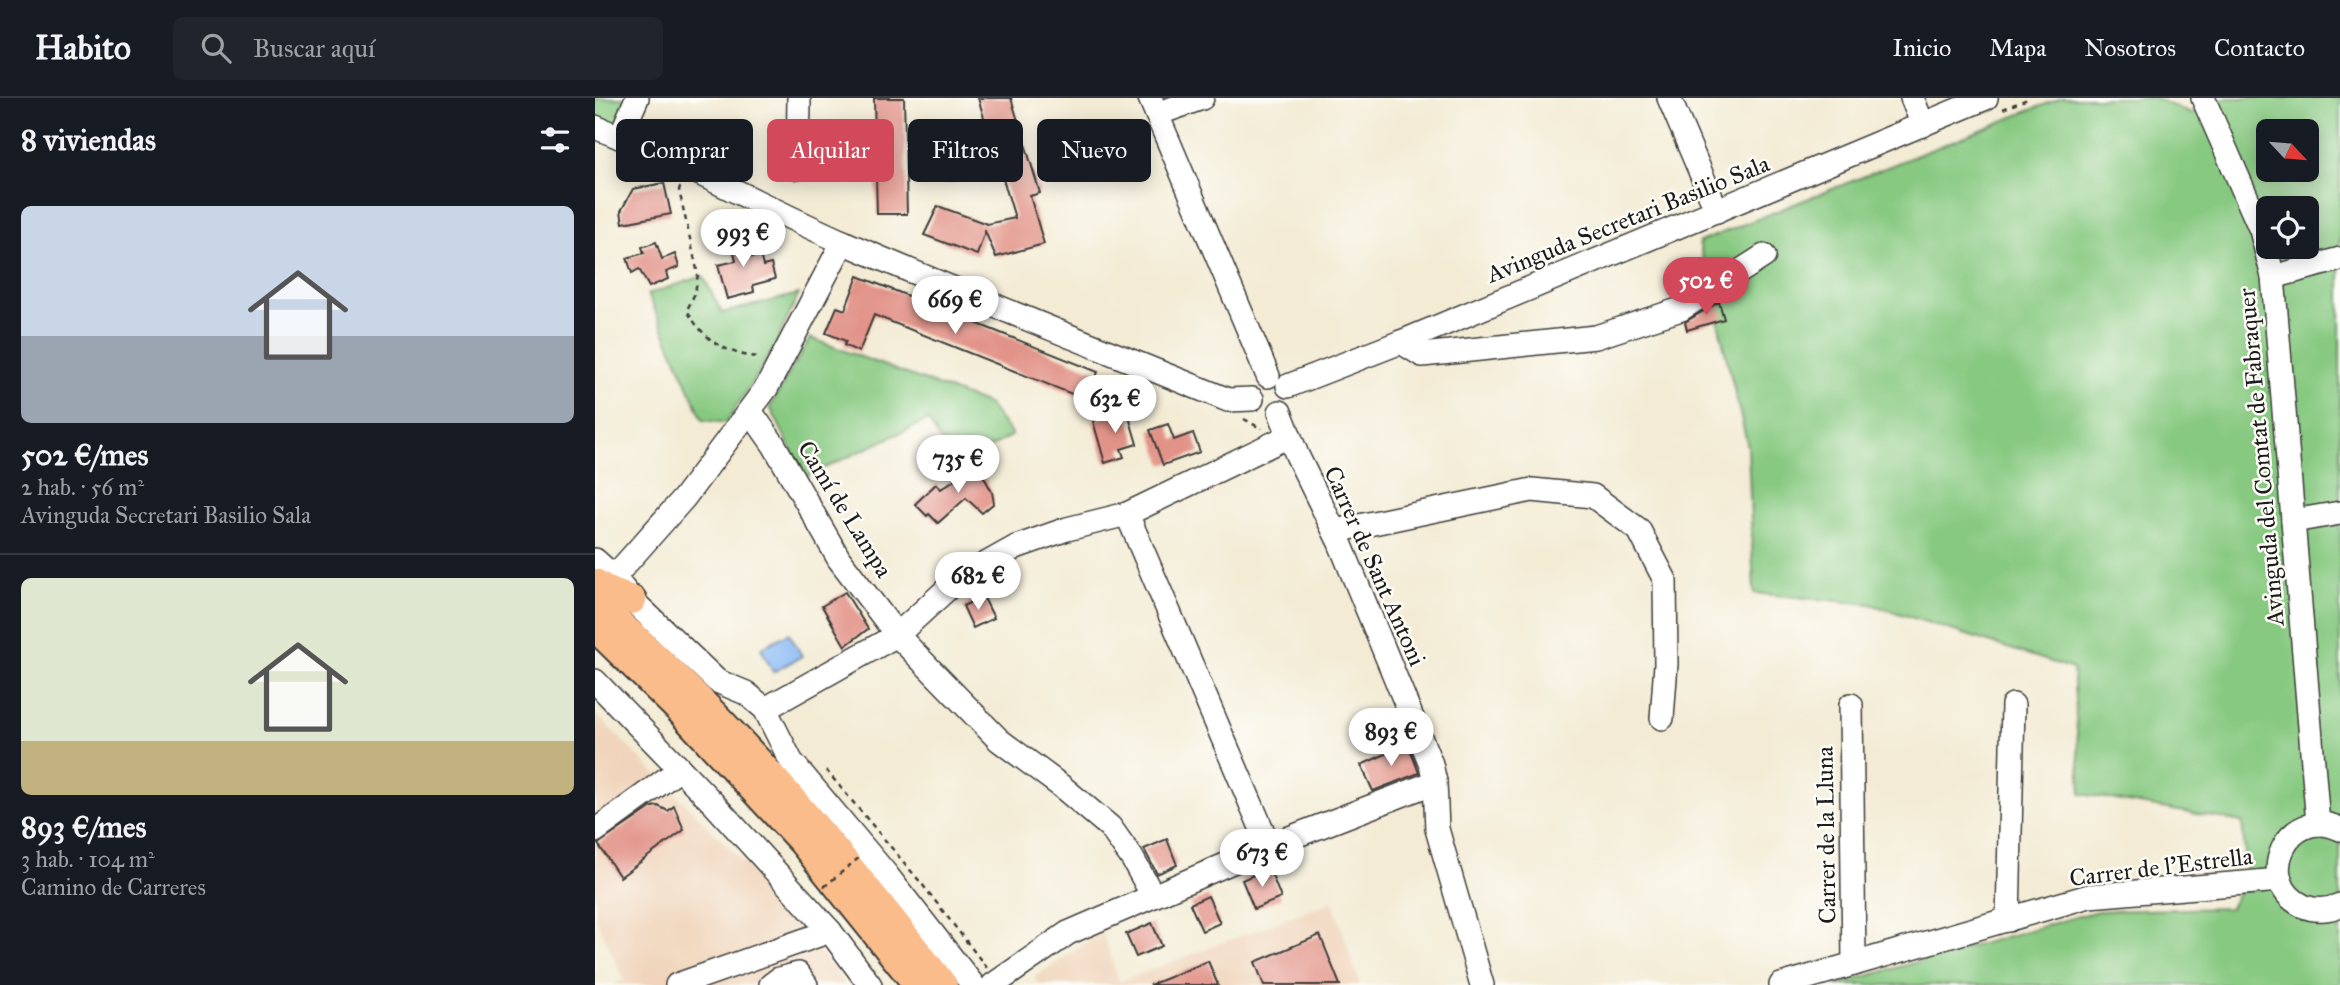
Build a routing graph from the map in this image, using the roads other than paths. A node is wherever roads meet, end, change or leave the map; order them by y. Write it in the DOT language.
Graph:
graph roads {
  1 [pos="637,98"];
  2 [pos="799,98"];
  3 [pos="1202,98"];
  4 [pos="1669,98"];
  5 [pos="1912,98"];
  6 [pos="1986,98"];
  7 [pos="2203,98"];
  8 [pos="1153,106"];
  9 [pos="628,119"];
  10 [pos="799,119"];
  11 [pos="1923,125"];
  12 [pos="595,127"];
  13 [pos="616,135"];
  14 [pos="717,182"];
  15 [pos="1717,211"];
  16 [pos="843,242"];
  17 [pos="1764,256"];
  18 [pos="2340,259"];
  19 [pos="2273,277"];
  20 [pos="1401,342"];
  21 [pos="1268,376"];
  22 [pos="1288,386"];
  23 [pos="1252,399"];
  24 [pos="750,411"];
  25 [pos="1280,412"];
  26 [pos="1289,436"];
  27 [pos="2340,513"];
  28 [pos="1127,514"];
  29 [pos="2293,521"];
  30 [pos="1335,531"];
  31 [pos="595,560"];
  32 [pos="604,580"];
  33 [pos="632,600"];
  34 [pos="595,601"];
  35 [pos="595,627"];
  36 [pos="897,635"];
  37 [pos="595,681"];
  38 [pos="1851,705"];
  39 [pos="2013,705"];
  40 [pos="765,709"];
  41 [pos="1662,718"];
  42 [pos="680,769"];
  43 [pos="1435,782"];
  44 [pos="2329,826"];
  45 [pos="595,831"];
  46 [pos="1269,846"];
  47 [pos="2280,880"];
  48 [pos="1153,896"];
  49 [pos="2340,905"];
  50 [pos="2008,919"];
  51 [pos="830,931"];
  52 [pos="768,951"];
  53 [pos="1854,964"];
  54 [pos="775,982"];
  55 [pos="677,985"];
  56 [pos="806,985"];
  57 [pos="870,985"];
  58 [pos="918,985"];
  59 [pos="943,985"];
  60 [pos="973,985"];
  61 [pos="993,985"];
  62 [pos="1482,985"];
  63 [pos="1781,985"];
  1 -- 9 [label="street"];
  2 -- 10 [label="street"];
  3 -- 8 [label="street"];
  4 -- 15 [label="street"];
  5 -- 11 [label="street"];
  6 -- 11 [label="street, Avinguda Secretari Basilio Sala"];
  7 -- 19 [label="street, Avinguda del Comtat de Fabraquer"];
  8 -- 21 [label="street"];
  11 -- 15 [label="street, Avinguda Secretari Basilio Sala"];
  12 -- 13 [label="street"];
  14 -- 16 [label="street"];
  15 -- 20 [label="street, Avinguda Secretari Basilio Sala"];
  16 -- 23 [label="street"];
  16 -- 24 [label="street"];
  17 -- 20 [label="street"];
  18 -- 19 [label="street"];
  19 -- 29 [label="street, Avinguda del Comtat de Fabraquer"];
  20 -- 22 [label="street, Avinguda Secretari Basilio Sala"];
  21 -- 22 [label="street"];
  21 -- 23 [label="street"];
  22 -- 25 [label="street"];
  23 -- 25 [label="street"];
  24 -- 32 [label="street"];
  24 -- 36 [label="street, Camí de Lampa"];
  25 -- 26 [label="street, Carrer de Sant Antoni"];
  26 -- 28 [label="street"];
  26 -- 30 [label="street, Carrer de Sant Antoni"];
  27 -- 29 [label="street"];
  28 -- 36 [label="street"];
  28 -- 46 [label="street"];
  29 -- 44 [label="street, Avinguda del Comtat de Fabraquer"];
  30 -- 41 [label="street"];
  30 -- 43 [label="street, Carrer de Sant Antoni"];
  31 -- 32 [label="street"];
  32 -- 33 [label="main road"];
  33 -- 40 [label="street"];
  34 -- 59 [label="main road"];
  35 -- 58 [label="main road"];
  36 -- 40 [label="street"];
  36 -- 48 [label="street, Camí de Lampa"];
  37 -- 42 [label="street"];
  38 -- 53 [label="street, Carrer de la Lluna"];
  39 -- 50 [label="street"];
  40 -- 60 [label="street"];
  42 -- 45 [label="street"];
  42 -- 51 [label="street"];
  43 -- 46 [label="street"];
  43 -- 62 [label="street, Carrer de Sant Antoni"];
  44 -- 47 [label="street"];
  46 -- 48 [label="street"];
  47 -- 49 [label="street"];
  47 -- 50 [label="street, Carrer de l'Estrella"];
  48 -- 61 [label="street"];
  50 -- 53 [label="street, Carrer de l'Estrella"];
  51 -- 52 [label="street"];
  51 -- 57 [label="street"];
  52 -- 54 [label="street"];
  52 -- 55 [label="street"];
  53 -- 63 [label="street, Carrer de l'Estrella"];
  54 -- 56 [label="street"];
}
